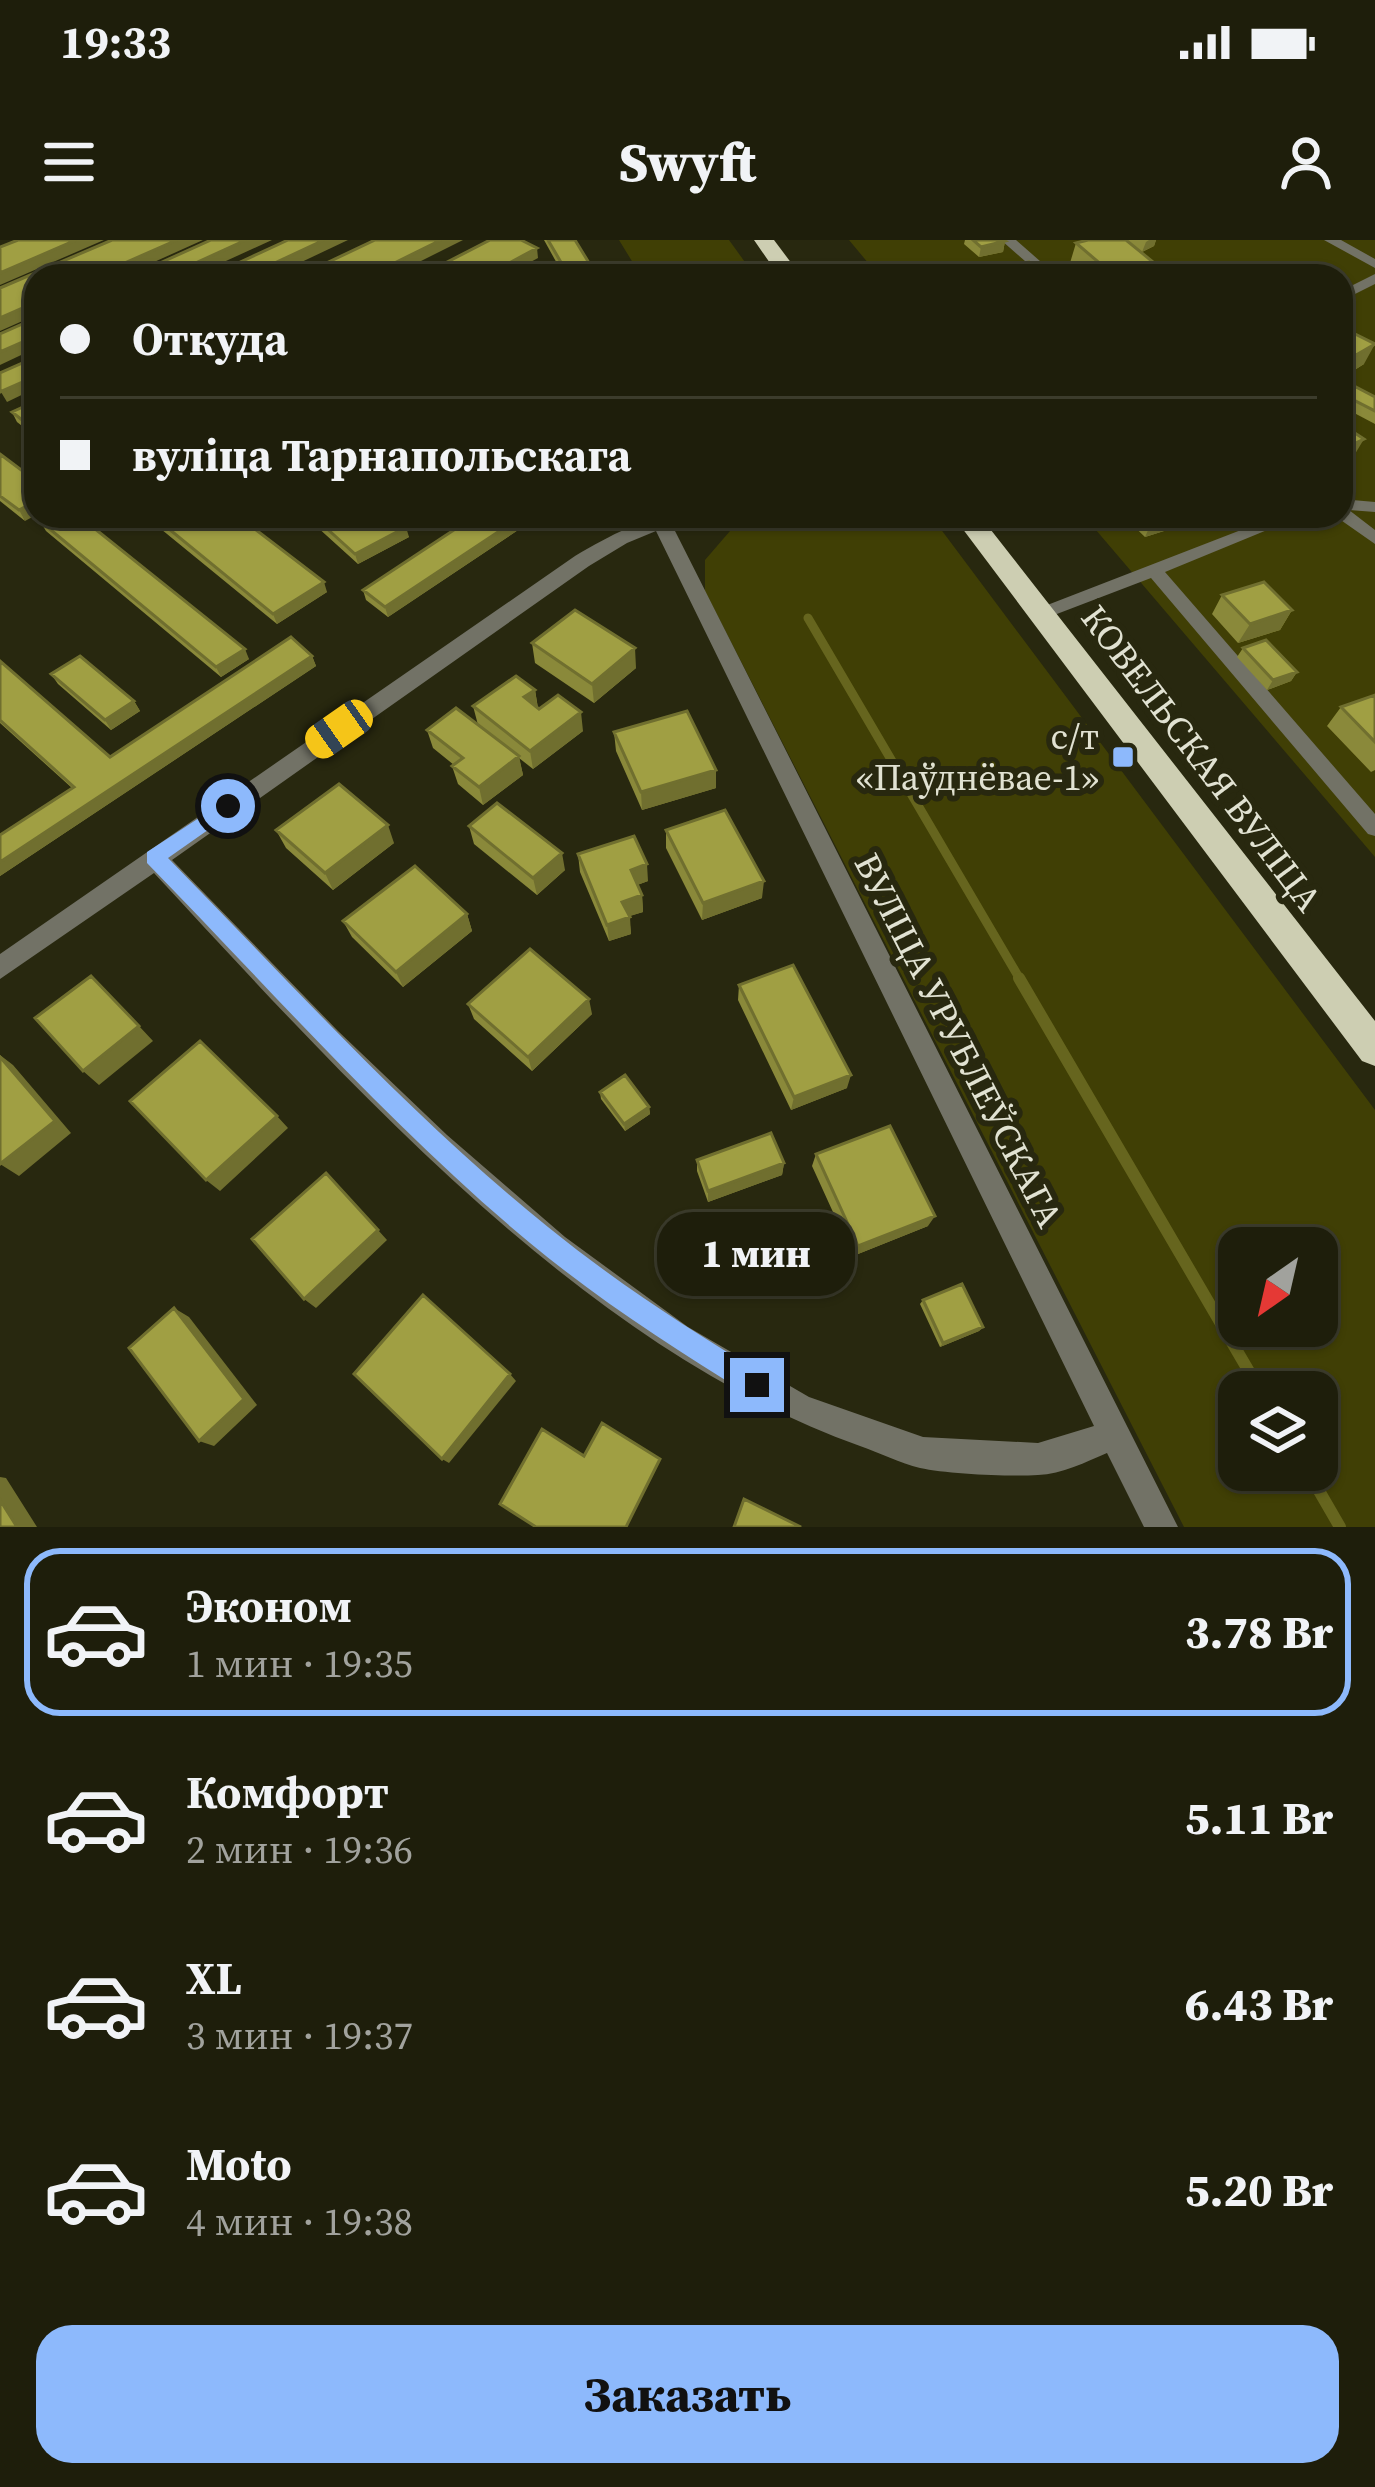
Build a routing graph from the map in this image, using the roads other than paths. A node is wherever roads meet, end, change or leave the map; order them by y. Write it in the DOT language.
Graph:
graph roads {
  1 [pos="1008,240"];
  2 [pos="1331,240"];
  3 [pos="1375,263"];
  4 [pos="1036,264"];
  5 [pos="650,528"];
  6 [pos="673,528"];
  7 [pos="975,528"];
  8 [pos="1261,528"];
  9 [pos="1153,569"];
  10 [pos="1042,613"];
  11 [pos="1375,828"];
  12 [pos="154,857"];
  13 [pos="0,968"];
  14 [pos="1375,1048"];
  15 [pos="1115,1434"];
  16 [pos="1161,1527"];
  1 -- 4 [label="lane"];
  2 -- 3 [label="lane"];
  5 -- 12 [label="street"];
  6 -- 15 [label="street, ВУЛІЦА УРУБЛЕЎСКАГА"];
  7 -- 10 [label="highway, КОВЕЛЬСКАЯ ВУЛІЦА"];
  8 -- 9 [label="lane"];
  9 -- 10 [label="lane"];
  9 -- 11 [label="lane, КОВЕЛЬСКАЯ ВУЛІЦА"];
  10 -- 14 [label="highway, КОВЕЛЬСКАЯ ВУЛІЦА"];
  12 -- 13 [label="street"];
  12 -- 15 [label="street"];
  15 -- 16 [label="street, ВУЛІЦА УРУБЛЕЎСКАГА"];
}
